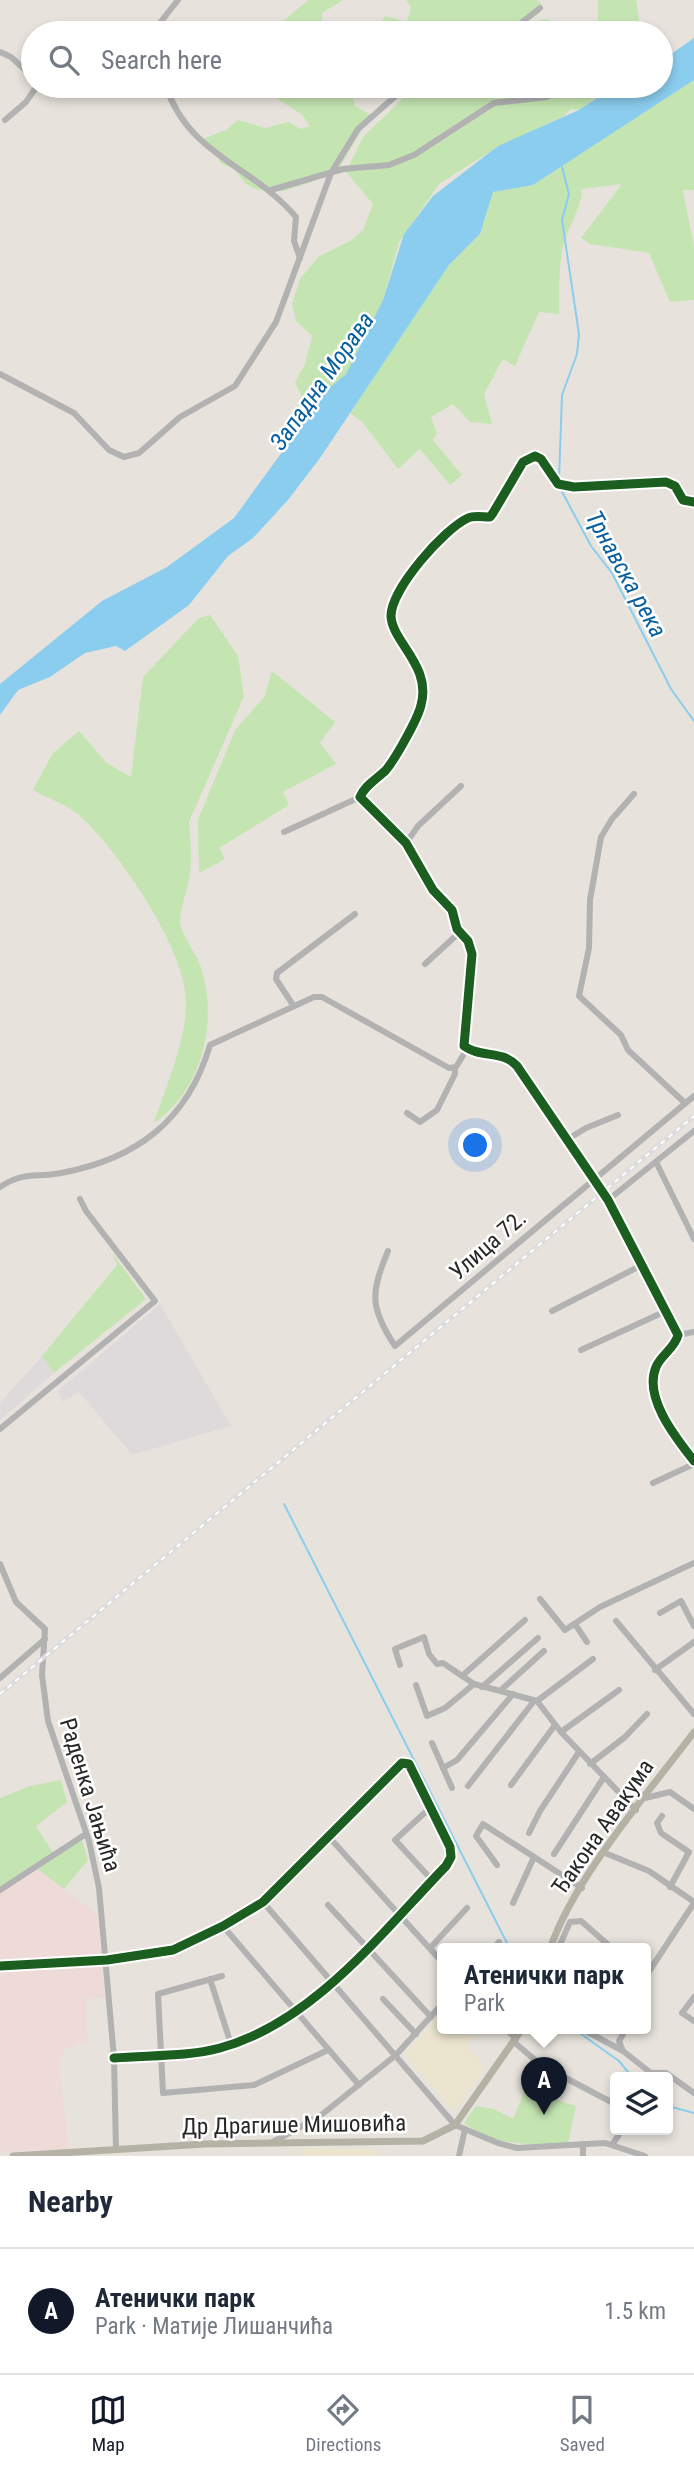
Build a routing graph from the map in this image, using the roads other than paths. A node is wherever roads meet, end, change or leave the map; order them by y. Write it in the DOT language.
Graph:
graph roads {
  1 [pos="178,0"];
  2 [pos="540,8"];
  3 [pos="161,21"];
  4 [pos="520,21"];
  5 [pos="0,52"];
  6 [pos="21,66"];
  7 [pos="29,98"];
  8 [pos="171,98"];
  9 [pos="394,98"];
  10 [pos="538,98"];
  11 [pos="5,120"];
  12 [pos="331,173"];
  13 [pos="271,190"];
  14 [pos="300,260"];
  15 [pos="0,374"];
  16 [pos="694,502"];
  17 [pos="461,786"];
  18 [pos="634,794"];
  19 [pos="360,797"];
  20 [pos="284,832"];
  21 [pos="406,843"];
  22 [pos="355,914"];
  23 [pos="460,932"];
  24 [pos="425,964"];
  25 [pos="293,1005"];
  26 [pos="467,1049"];
  27 [pos="454,1069"];
  28 [pos="694,1096"];
  29 [pos="685,1103"];
  30 [pos="407,1113"];
  31 [pos="618,1115"];
  32 [pos="694,1130"];
  33 [pos="568,1139"];
  34 [pos="656,1162"];
  35 [pos="593,1178"];
  36 [pos="0,1187"];
  37 [pos="80,1199"];
  38 [pos="608,1200"];
  39 [pos="694,1239"];
  40 [pos="388,1251"];
  41 [pos="642,1265"];
  42 [pos="552,1311"];
  43 [pos="666,1311"];
  44 [pos="694,1332"];
  45 [pos="678,1335"];
  46 [pos="581,1350"];
  47 [pos="0,1429"];
  48 [pos="694,1462"];
  49 [pos="653,1483"];
  50 [pos="694,1563"];
  51 [pos="0,1564"];
  52 [pos="540,1599"];
  53 [pos="660,1613"];
  54 [pos="525,1620"];
  55 [pos="616,1621"];
  56 [pos="575,1624"];
  57 [pos="694,1626"];
  58 [pos="538,1638"];
  59 [pos="45,1639"];
  60 [pos="587,1642"];
  61 [pos="694,1642"];
  62 [pos="544,1651"];
  63 [pos="593,1659"];
  64 [pos="400,1665"];
  65 [pos="654,1670"];
  66 [pos="462,1676"];
  67 [pos="0,1677"];
  68 [pos="416,1685"];
  69 [pos="478,1685"];
  70 [pos="501,1690"];
  71 [pos="619,1690"];
  72 [pos="513,1694"];
  73 [pos="536,1701"];
  74 [pos="647,1714"];
  75 [pos="694,1714"];
  76 [pos="555,1725"];
  77 [pos="561,1732"];
  78 [pos="694,1732"];
  79 [pos="432,1743"];
  80 [pos="579,1752"];
  81 [pos="590,1764"];
  82 [pos="443,1768"];
  83 [pos="604,1777"];
  84 [pos="511,1785"];
  85 [pos="468,1786"];
  86 [pos="452,1788"];
  87 [pos="645,1798"];
  88 [pos="431,1807"];
  89 [pos="694,1809"];
  90 [pos="636,1810"];
  91 [pos="662,1816"];
  92 [pos="529,1833"];
  93 [pos="86,1834"];
  94 [pos="329,1837"];
  95 [pos="605,1853"];
  96 [pos="554,1854"];
  97 [pos="534,1857"];
  98 [pos="497,1865"];
  99 [pos="432,1880"];
  100 [pos="670,1887"];
  101 [pos="582,1888"];
  102 [pos="0,1890"];
  103 [pos="263,1902"];
  104 [pos="513,1903"];
  105 [pos="694,1903"];
  106 [pos="328,1905"];
  107 [pos="467,1908"];
  108 [pos="399,1914"];
  109 [pos="223,1926"];
  110 [pos="553,1943"];
  111 [pos="561,1943"];
  112 [pos="606,1943"];
  113 [pos="367,1947"];
  114 [pos="430,1948"];
  115 [pos="437,1956"];
  116 [pos="107,1960"];
  117 [pos="0,1966"];
  118 [pos="651,1969"];
  119 [pos="222,1976"];
  120 [pos="210,1979"];
  121 [pos="332,1980"];
  122 [pos="694,1997"];
  123 [pos="383,1998"];
  124 [pos="437,2010"];
  125 [pos="295,2011"];
  126 [pos="431,2017"];
  127 [pos="694,2021"];
  128 [pos="416,2034"];
  129 [pos="510,2034"];
  130 [pos="519,2034"];
  131 [pos="591,2034"];
  132 [pos="623,2034"];
  133 [pos="515,2041"];
  134 [pos="231,2044"];
  135 [pos="328,2050"];
  136 [pos="623,2051"];
  137 [pos="160,2054"];
  138 [pos="396,2055"];
  139 [pos="114,2058"];
  140 [pos="359,2085"];
  141 [pos="694,2093"];
  142 [pos="610,2101"];
  143 [pos="455,2124"];
  144 [pos="295,2129"];
  145 [pos="465,2129"];
  146 [pos="619,2135"];
  147 [pos="271,2143"];
  148 [pos="297,2143"];
  149 [pos="583,2144"];
  150 [pos="612,2145"];
  151 [pos="116,2150"];
  152 [pos="545,2152"];
  153 [pos="629,2153"];
  154 [pos="62,2155"];
  155 [pos="13,2156"];
  156 [pos="459,2156"];
  157 [pos="583,2156"];
  158 [pos="645,2156"];
  1 -- 3 [label="street"];
  2 -- 4 [label="street"];
  5 -- 6 [label="street"];
  7 -- 11 [label="street"];
  8 -- 13 [label="street"];
  9 -- 12 [label="street"];
  10 -- 12 [label="street"];
  12 -- 13 [label="street"];
  12 -- 14 [label="street"];
  13 -- 14 [label="street"];
  14 -- 15 [label="street"];
  16 -- 19 [label="street"];
  17 -- 21 [label="street"];
  18 -- 29 [label="street"];
  19 -- 20 [label="street"];
  19 -- 21 [label="street"];
  21 -- 23 [label="street"];
  22 -- 25 [label="street"];
  23 -- 24 [label="street"];
  23 -- 26 [label="street"];
  25 -- 27 [label="street"];
  25 -- 36 [label="street"];
  26 -- 27 [label="street"];
  26 -- 33 [label="street"];
  27 -- 30 [label="street"];
  28 -- 29 [label="street, Улица 72."];
  29 -- 35 [label="street, Улица 72."];
  31 -- 33 [label="street"];
  32 -- 34 [label="street"];
  33 -- 35 [label="street"];
  34 -- 38 [label="street"];
  34 -- 39 [label="street"];
  35 -- 38 [label="street"];
  35 -- 40 [label="street, Улица 72."];
  37 -- 47 [label="street"];
  38 -- 41 [label="street"];
  41 -- 42 [label="street"];
  41 -- 43 [label="street"];
  43 -- 45 [label="street"];
  43 -- 46 [label="street"];
  44 -- 45 [label="street"];
  45 -- 48 [label="street"];
  48 -- 49 [label="street"];
  50 -- 56 [label="street"];
  51 -- 59 [label="street, Раденка Јањића"];
  52 -- 56 [label="street"];
  53 -- 57 [label="street"];
  54 -- 66 [label="street"];
  55 -- 65 [label="street"];
  56 -- 60 [label="street"];
  58 -- 69 [label="street"];
  59 -- 67 [label="street"];
  59 -- 93 [label="street, Раденка Јањића"];
  61 -- 65 [label="street"];
  62 -- 70 [label="street"];
  63 -- 73 [label="street"];
  64 -- 66 [label="street"];
  65 -- 75 [label="street"];
  66 -- 69 [label="street"];
  68 -- 69 [label="street"];
  69 -- 70 [label="street"];
  70 -- 72 [label="street"];
  71 -- 77 [label="street"];
  72 -- 73 [label="street"];
  72 -- 82 [label="street"];
  73 -- 76 [label="street"];
  73 -- 85 [label="street"];
  74 -- 81 [label="street"];
  76 -- 77 [label="street"];
  76 -- 84 [label="street"];
  77 -- 80 [label="street"];
  78 -- 87 [label="main road, Ђакона Авакума"];
  79 -- 82 [label="street"];
  80 -- 81 [label="street"];
  80 -- 92 [label="street"];
  81 -- 83 [label="street"];
  82 -- 86 [label="street"];
  83 -- 90 [label="street"];
  83 -- 96 [label="street"];
  87 -- 89 [label="street"];
  87 -- 90 [label="main road, Ђакона Авакума"];
  88 -- 94 [label="street"];
  88 -- 99 [label="street"];
  88 -- 99 [label="street"];
  90 -- 95 [label="main road, Ђакона Авакума"];
  91 -- 100 [label="street"];
  93 -- 102 [label="street"];
  93 -- 116 [label="street, Раденка Јањића"];
  94 -- 103 [label="street"];
  94 -- 108 [label="street"];
  95 -- 100 [label="street"];
  95 -- 101 [label="main road, Ђакона Авакума"];
  97 -- 98 [label="street"];
  97 -- 101 [label="street"];
  97 -- 104 [label="street"];
  99 -- 108 [label="street"];
  100 -- 105 [label="street"];
  101 -- 110 [label="main road, Ђакона Авакума"];
  103 -- 109 [label="street"];
  103 -- 121 [label="street"];
  105 -- 118 [label="street"];
  106 -- 113 [label="street"];
  107 -- 114 [label="street"];
  108 -- 113 [label="street"];
  108 -- 114 [label="street"];
  109 -- 116 [label="street"];
  109 -- 125 [label="street"];
  111 -- 112 [label="street"];
  113 -- 121 [label="street"];
  113 -- 126 [label="street"];
  114 -- 115 [label="street"];
  116 -- 117 [label="street"];
  116 -- 139 [label="street, Раденка Јањића"];
  119 -- 120 [label="street"];
  120 -- 134 [label="street"];
  120 -- 137 [label="street"];
  121 -- 125 [label="street"];
  121 -- 138 [label="street"];
  122 -- 127 [label="street"];
  123 -- 128 [label="street"];
  124 -- 126 [label="street"];
  125 -- 134 [label="street"];
  125 -- 135 [label="street"];
  126 -- 128 [label="street"];
  128 -- 138 [label="street"];
  129 -- 133 [label="street"];
  130 -- 133 [label="main road, Др Драгише Мишовића"];
  131 -- 136 [label="street"];
  132 -- 136 [label="street"];
  133 -- 142 [label="street"];
  133 -- 143 [label="main road, Др Драгише Мишовића"];
  134 -- 137 [label="street"];
  135 -- 137 [label="street"];
  135 -- 140 [label="street"];
  136 -- 141 [label="street"];
  137 -- 139 [label="street"];
  138 -- 140 [label="street"];
  138 -- 143 [label="street"];
  139 -- 151 [label="street, Раденка Јањића"];
  140 -- 144 [label="street"];
  143 -- 145 [label="street"];
  143 -- 148 [label="main road, Др Драгише Мишовића"];
  144 -- 147 [label="street"];
  144 -- 148 [label="street"];
  145 -- 152 [label="street"];
  145 -- 156 [label="street"];
  146 -- 150 [label="street"];
  147 -- 148 [label="main road, Др Драгише Мишовића"];
  147 -- 151 [label="main road, Др Драгише Мишовића"];
  149 -- 150 [label="street"];
  149 -- 152 [label="street"];
  149 -- 157 [label="street"];
  150 -- 153 [label="street"];
  151 -- 154 [label="main road, Др Драгише Мишовића"];
  153 -- 158 [label="street"];
  154 -- 155 [label="main road, Др Драгише Мишовића"];
}
